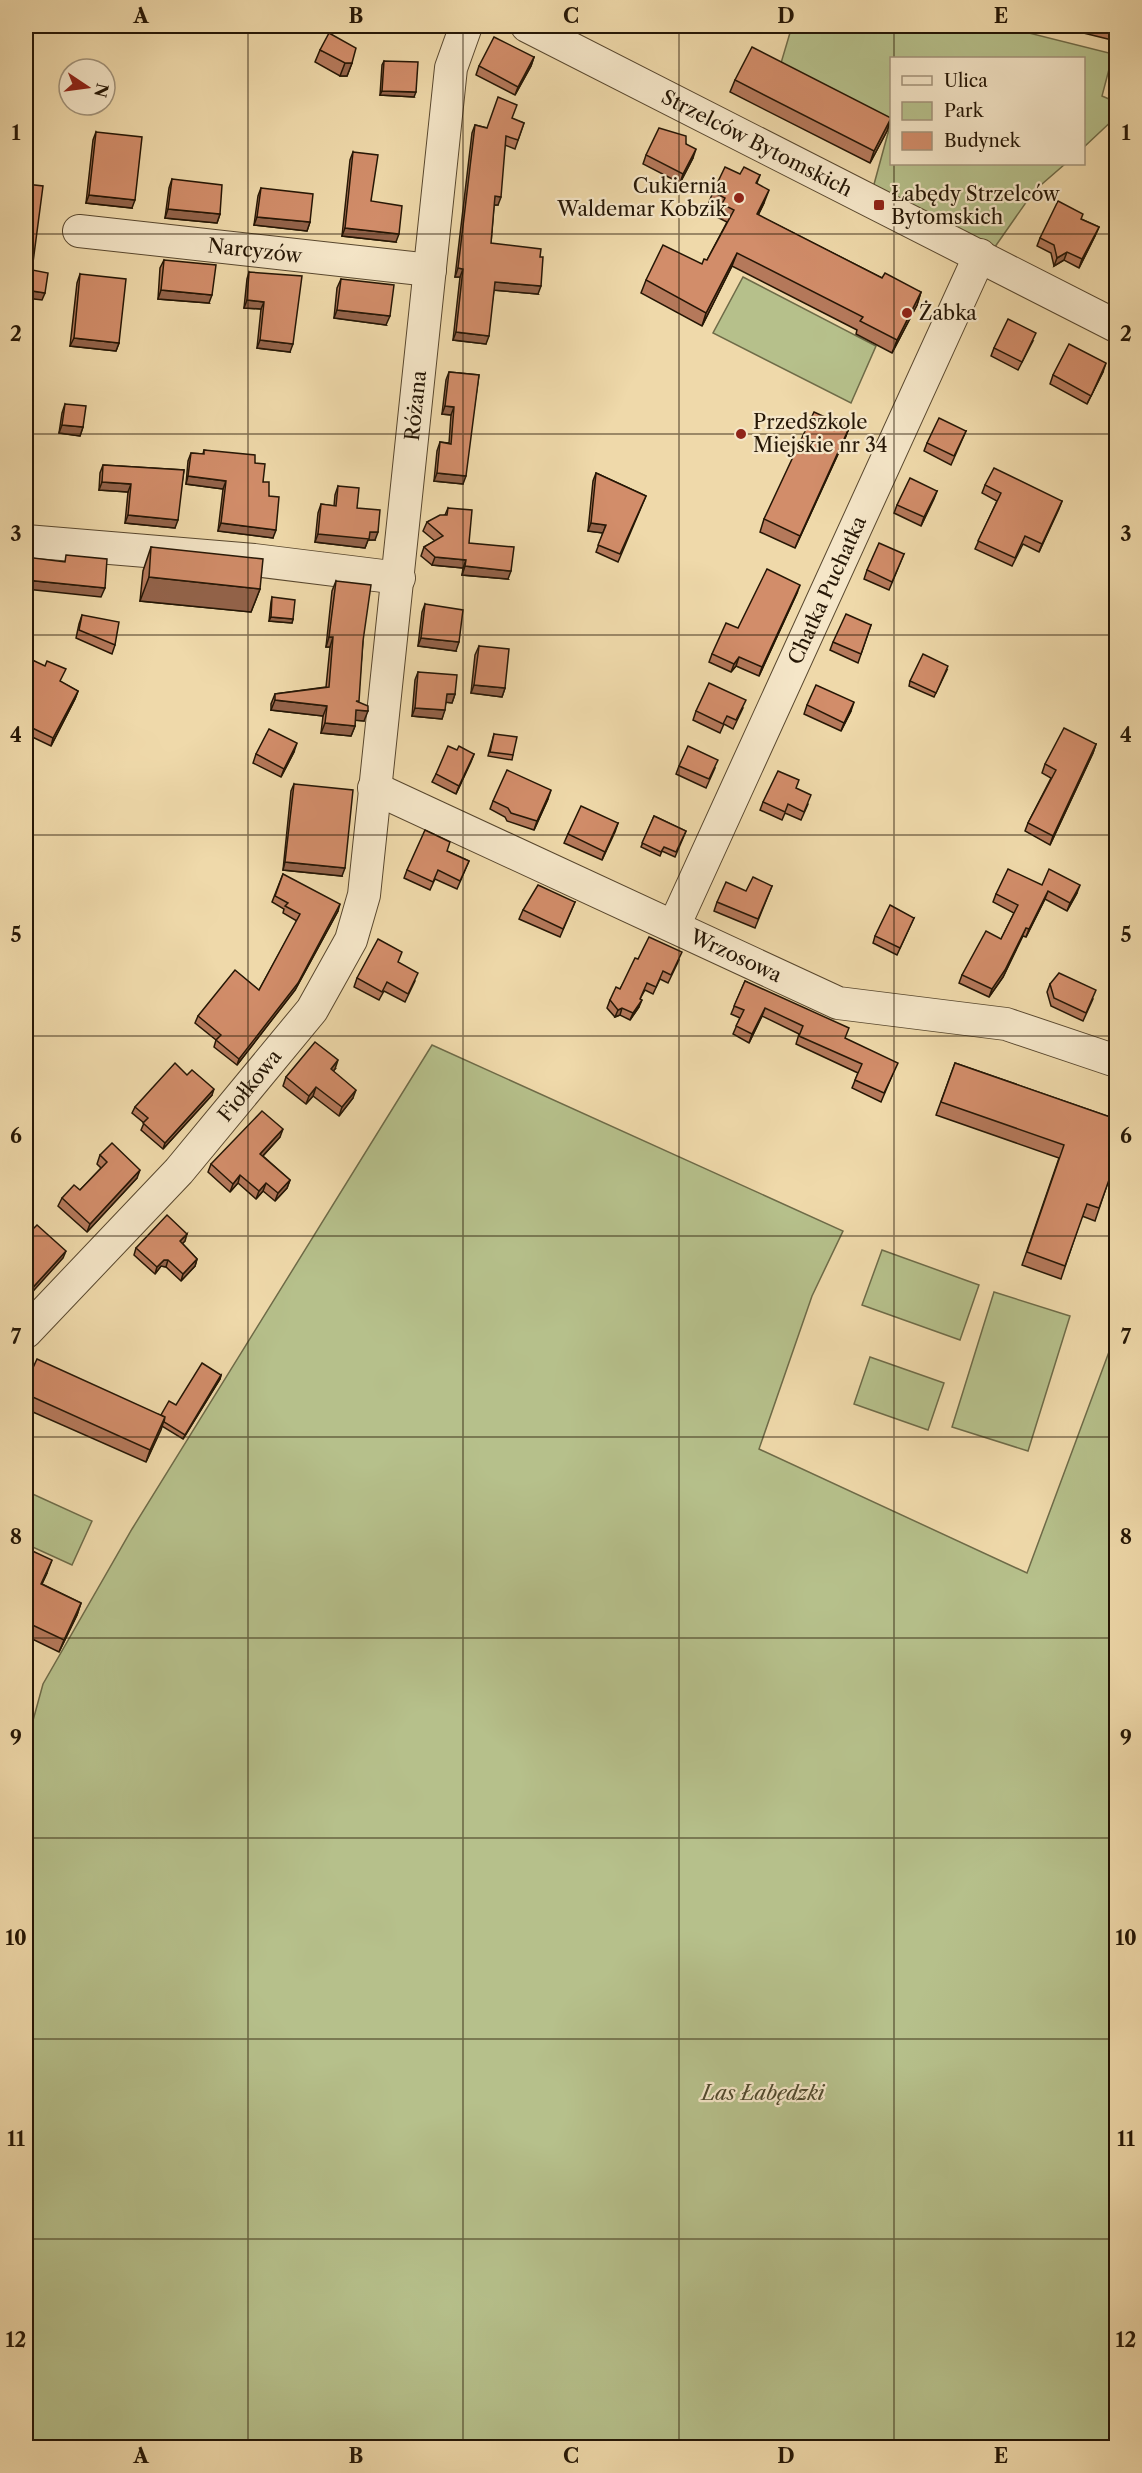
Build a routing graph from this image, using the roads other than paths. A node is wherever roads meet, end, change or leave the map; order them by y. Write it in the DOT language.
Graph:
graph roads {
  1 [pos="466,26"];
  2 [pos="527,26"];
  3 [pos="79,231"];
  4 [pos="980,255"];
  5 [pos="430,270"];
  6 [pos="1116,326"];
  7 [pos="26,541"];
  8 [pos="399,578"];
  9 [pos="374,788"];
  10 [pos="674,926"];
  11 [pos="1116,1061"];
  12 [pos="26,1332"];
  1 -- 5 [label="street, Różana"];
  2 -- 4 [label="street, Strzelców Bytomskich"];
  3 -- 5 [label="street, Narcyzów"];
  4 -- 6 [label="street, Strzelców Bytomskich"];
  4 -- 10 [label="street, Chatka Puchatka"];
  5 -- 8 [label="street, Różana"];
  7 -- 8 [label="street"];
  8 -- 9 [label="street, Różana"];
  9 -- 10 [label="street, Wrzosowa"];
  9 -- 12 [label="street, Fiołkowa"];
  10 -- 11 [label="street, Wrzosowa"];
}
